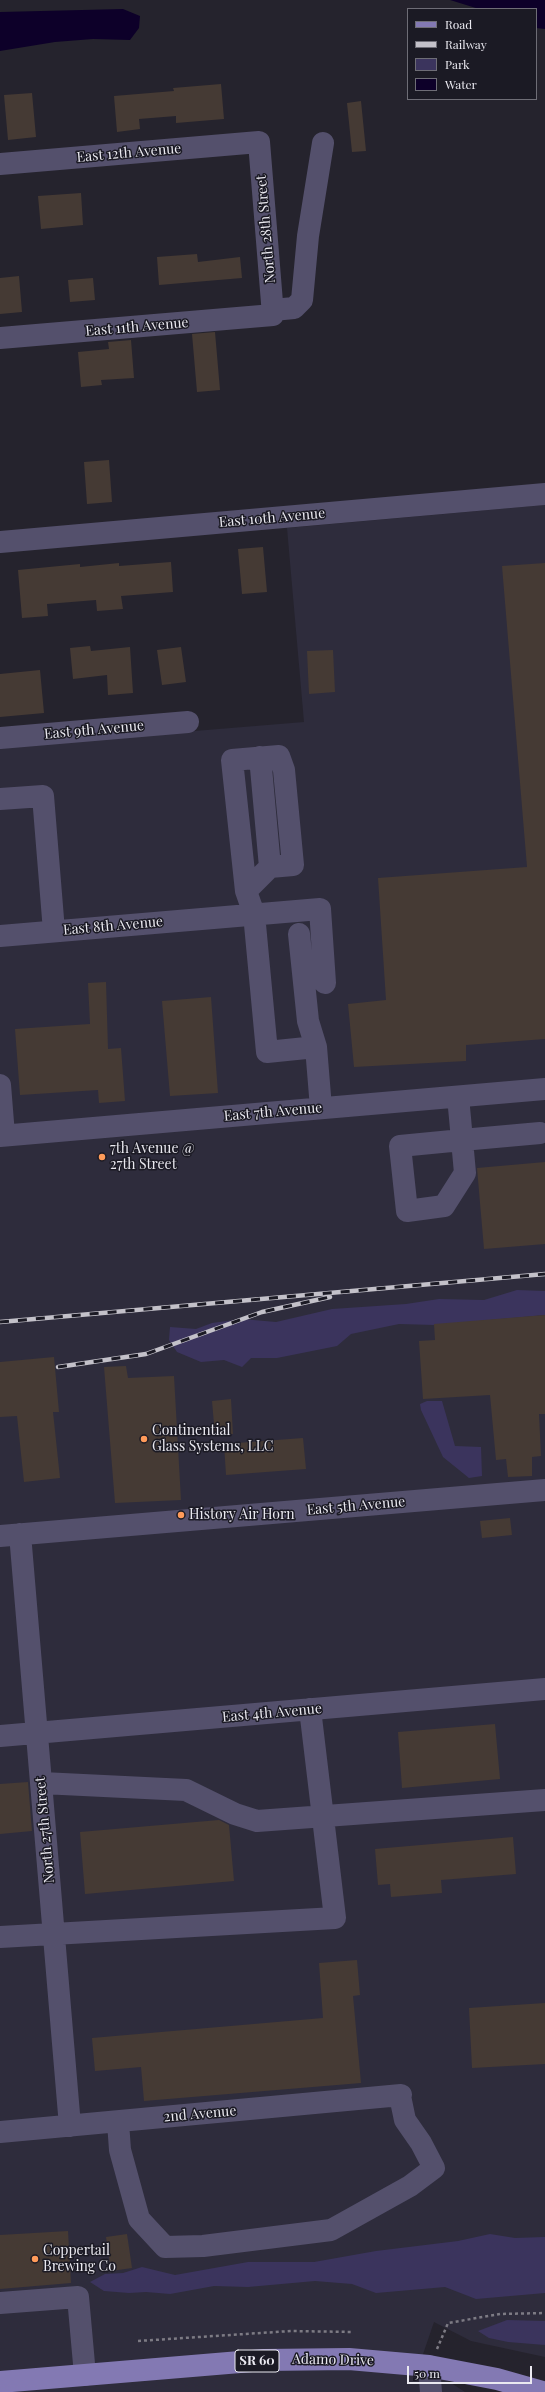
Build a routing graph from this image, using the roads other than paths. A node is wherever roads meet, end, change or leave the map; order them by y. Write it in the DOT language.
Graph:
graph roads {
  1 [pos="259,142"];
  2 [pos="323,143"];
  3 [pos="0,164"];
  4 [pos="273,312"];
  5 [pos="0,338"];
  6 [pos="545,494"];
  7 [pos="0,542"];
  8 [pos="188,722"];
  9 [pos="0,738"];
  10 [pos="0,799"];
  11 [pos="246,891"];
  12 [pos="254,914"];
  13 [pos="54,931"];
  14 [pos="299,934"];
  15 [pos="0,936"];
  16 [pos="325,983"];
  17 [pos="316,1047"];
  18 [pos="0,1084"];
  19 [pos="545,1089"];
  20 [pos="458,1097"];
  21 [pos="321,1108"];
  22 [pos="540,1133"];
  23 [pos="2,1135"];
  24 [pos="545,1490"];
  25 [pos="10,1535"];
  26 [pos="545,1689"];
  27 [pos="310,1709"];
  28 [pos="37,1733"];
  29 [pos="0,1736"];
  30 [pos="42,1783"];
  31 [pos="545,1800"];
  32 [pos="322,1818"];
  33 [pos="54,1933"];
  34 [pos="0,1937"];
  35 [pos="118,2122"];
  36 [pos="70,2126"];
  37 [pos="0,2132"];
  38 [pos="0,2303"];
  39 [pos="429,2366"];
  40 [pos="85,2375"];
  41 [pos="0,2382"];
  42 [pos="431,2392"];
  43 [pos="543,2392"];
  1 -- 3 [label="street, East 12th Avenue"];
  1 -- 4 [label="street, North 28th Street"];
  2 -- 4 [label="street, East 11th Avenue"];
  4 -- 5 [label="street, East 11th Avenue"];
  6 -- 7 [label="street, East 10th Avenue"];
  8 -- 9 [label="street, East 9th Avenue"];
  10 -- 13 [label="street"];
  11 -- 11 [label="street"];
  11 -- 12 [label="street"];
  12 -- 13 [label="street, East 8th Avenue"];
  12 -- 16 [label="street, East 8th Avenue"];
  12 -- 17 [label="street"];
  13 -- 15 [label="street, East 8th Avenue"];
  14 -- 17 [label="street"];
  17 -- 21 [label="street"];
  18 -- 23 [label="street"];
  19 -- 20 [label="street, East 7th Avenue"];
  20 -- 21 [label="street, East 7th Avenue"];
  20 -- 22 [label="street"];
  21 -- 23 [label="street, East 7th Avenue"];
  24 -- 25 [label="street, East 5th Avenue"];
  25 -- 28 [label="street, North 27th Street"];
  26 -- 27 [label="street, East 4th Avenue"];
  27 -- 28 [label="street, East 4th Avenue"];
  27 -- 32 [label="street"];
  28 -- 29 [label="street, East 4th Avenue"];
  28 -- 30 [label="street, North 27th Street"];
  30 -- 32 [label="street"];
  30 -- 33 [label="street, North 27th Street"];
  31 -- 32 [label="street"];
  32 -- 33 [label="street"];
  33 -- 34 [label="street"];
  33 -- 36 [label="street, North 27th Street"];
  35 -- 35 [label="street, 2nd Avenue"];
  35 -- 36 [label="street, 2nd Avenue"];
  36 -- 37 [label="street, 2nd Avenue"];
  38 -- 40 [label="street"];
  39 -- 40 [label="main road, Adamo Drive / SR 60"];
  39 -- 42 [label="street"];
  39 -- 43 [label="main road, Adamo Drive / SR 60"];
  40 -- 41 [label="main road, Adamo Drive / SR 60"];
}
